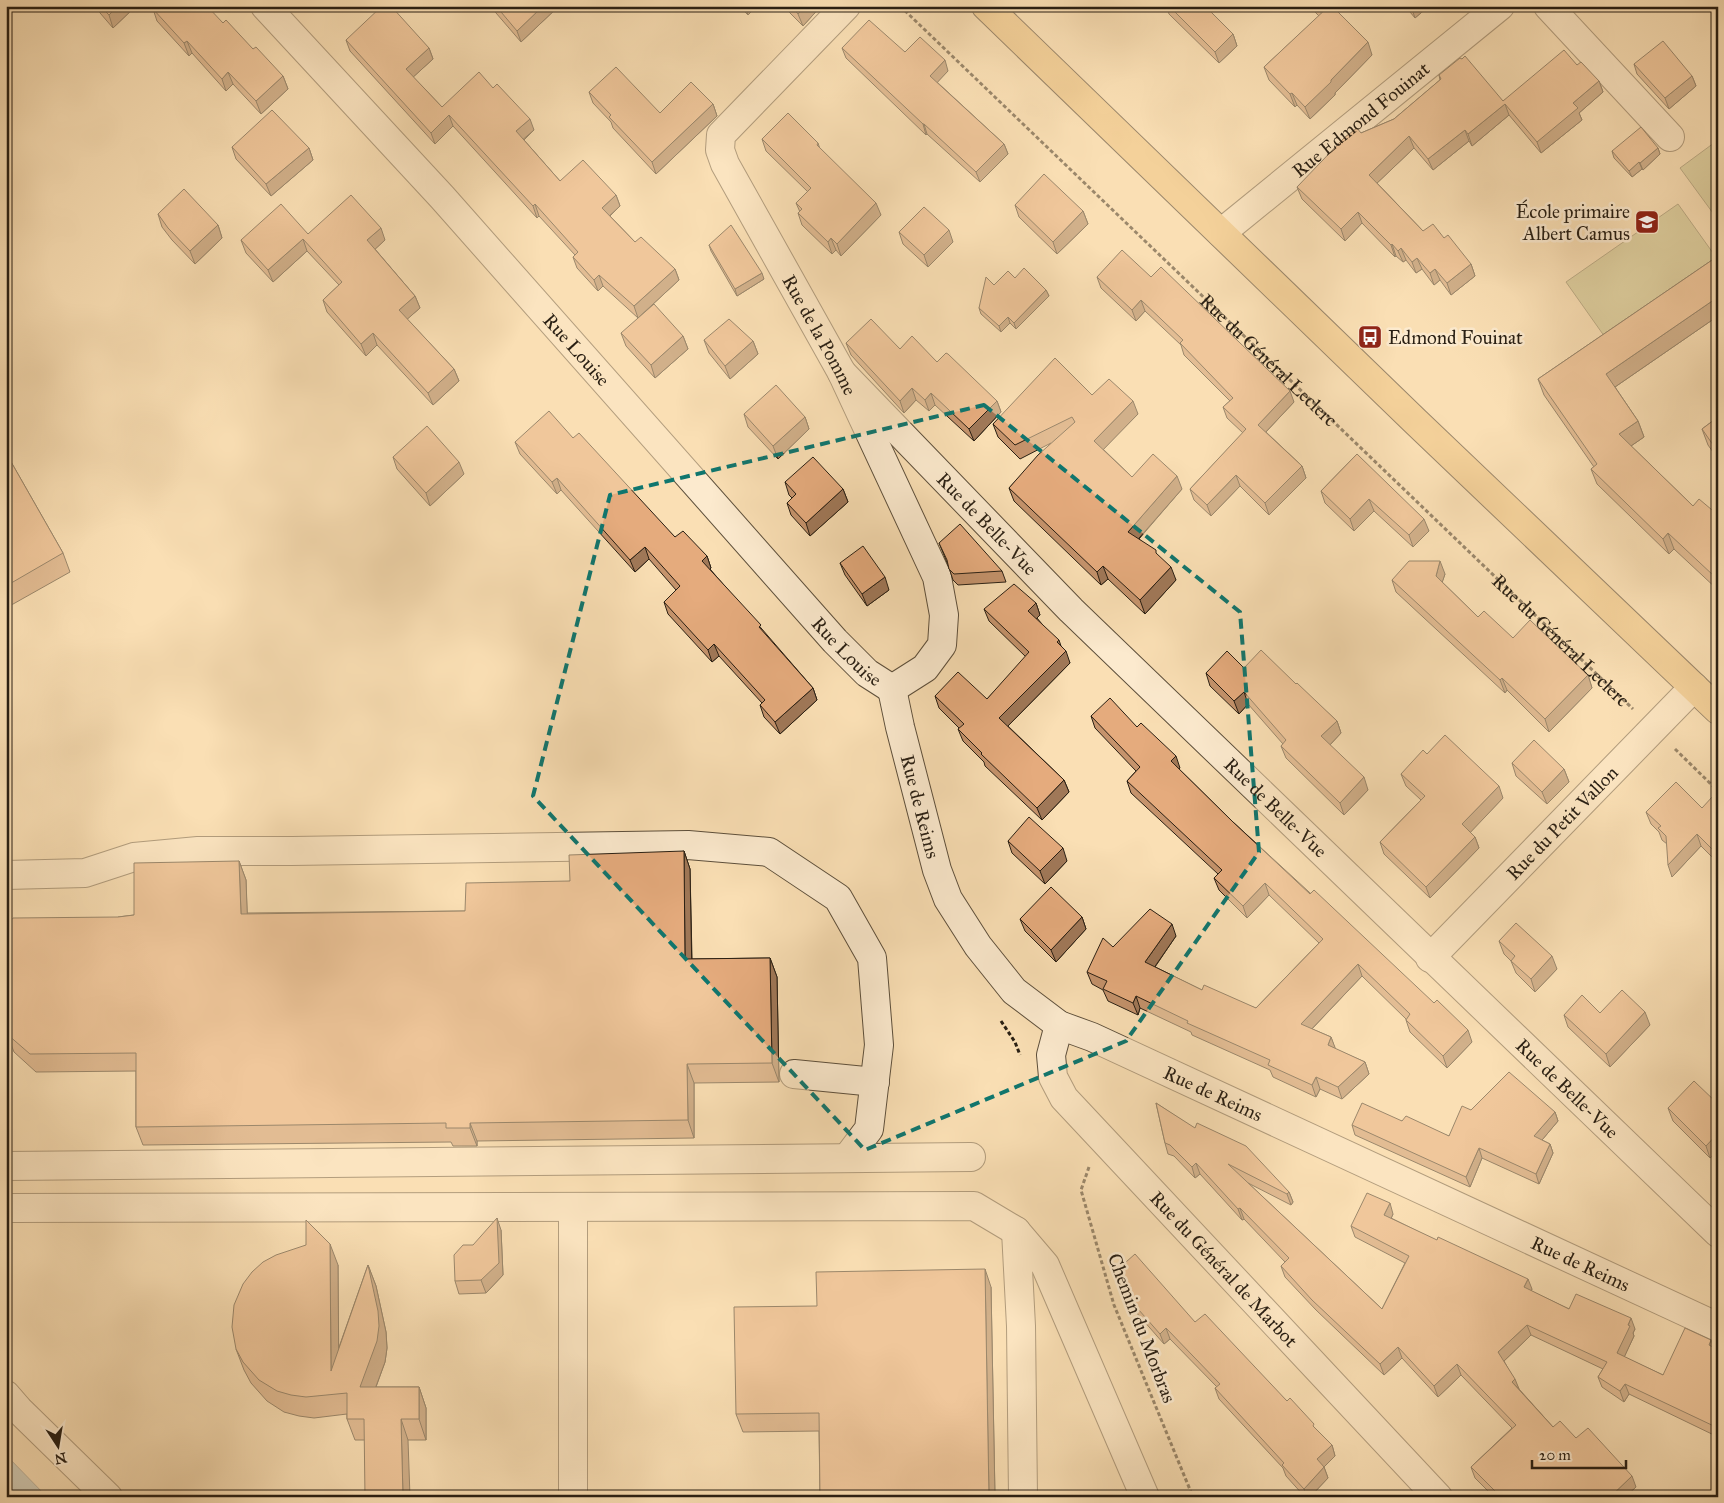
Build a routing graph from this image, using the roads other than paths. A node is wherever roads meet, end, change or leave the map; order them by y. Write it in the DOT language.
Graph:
graph roads {
  1 [pos="265,6"];
  2 [pos="846,6"];
  3 [pos="986,6"];
  4 [pos="1500,6"];
  5 [pos="1548,6"];
  6 [pos="1670,137"];
  7 [pos="1221,233"];
  8 [pos="842,373"];
  9 [pos="1694,687"];
  10 [pos="892,689"];
  11 [pos="1718,710"];
  12 [pos="6,875"];
  13 [pos="1430,958"];
  14 [pos="1059,1025"];
  15 [pos="794,1074"];
  16 [pos="875,1082"];
  17 [pos="972,1157"];
  18 [pos="847,1158"];
  19 [pos="6,1166"];
  20 [pos="573,1207"];
  21 [pos="6,1208"];
  22 [pos="1016,1231"];
  23 [pos="1718,1233"];
  24 [pos="1718,1327"];
  25 [pos="6,1395"];
  26 [pos="108,1497"];
  27 [pos="573,1497"];
  28 [pos="1023,1497"];
  29 [pos="1145,1497"];
  30 [pos="1438,1497"];
  1 -- 10 [label="street, Rue Louise"];
  2 -- 8 [label="street, Rue de la Pomme"];
  3 -- 7 [label="main road"];
  4 -- 7 [label="street, Rue Edmond Fouinat"];
  5 -- 6 [label="street"];
  7 -- 9 [label="main road"];
  8 -- 10 [label="street, Rue de la Pomme"];
  8 -- 13 [label="street, Rue de Belle-Vue"];
  9 -- 11 [label="main road"];
  9 -- 13 [label="street, Rue du Petit Vallon"];
  10 -- 14 [label="street, Rue de Reims"];
  12 -- 16 [label="street"];
  13 -- 23 [label="street, Rue de Belle-Vue"];
  14 -- 24 [label="street, Rue de Reims"];
  14 -- 30 [label="street, Rue du Général de Marbot"];
  15 -- 16 [label="street"];
  16 -- 18 [label="street"];
  17 -- 18 [label="street"];
  18 -- 19 [label="street"];
  20 -- 21 [label="street"];
  20 -- 22 [label="street"];
  20 -- 27 [label="street"];
  22 -- 28 [label="street"];
  22 -- 29 [label="street"];
  25 -- 26 [label="street"];
}
